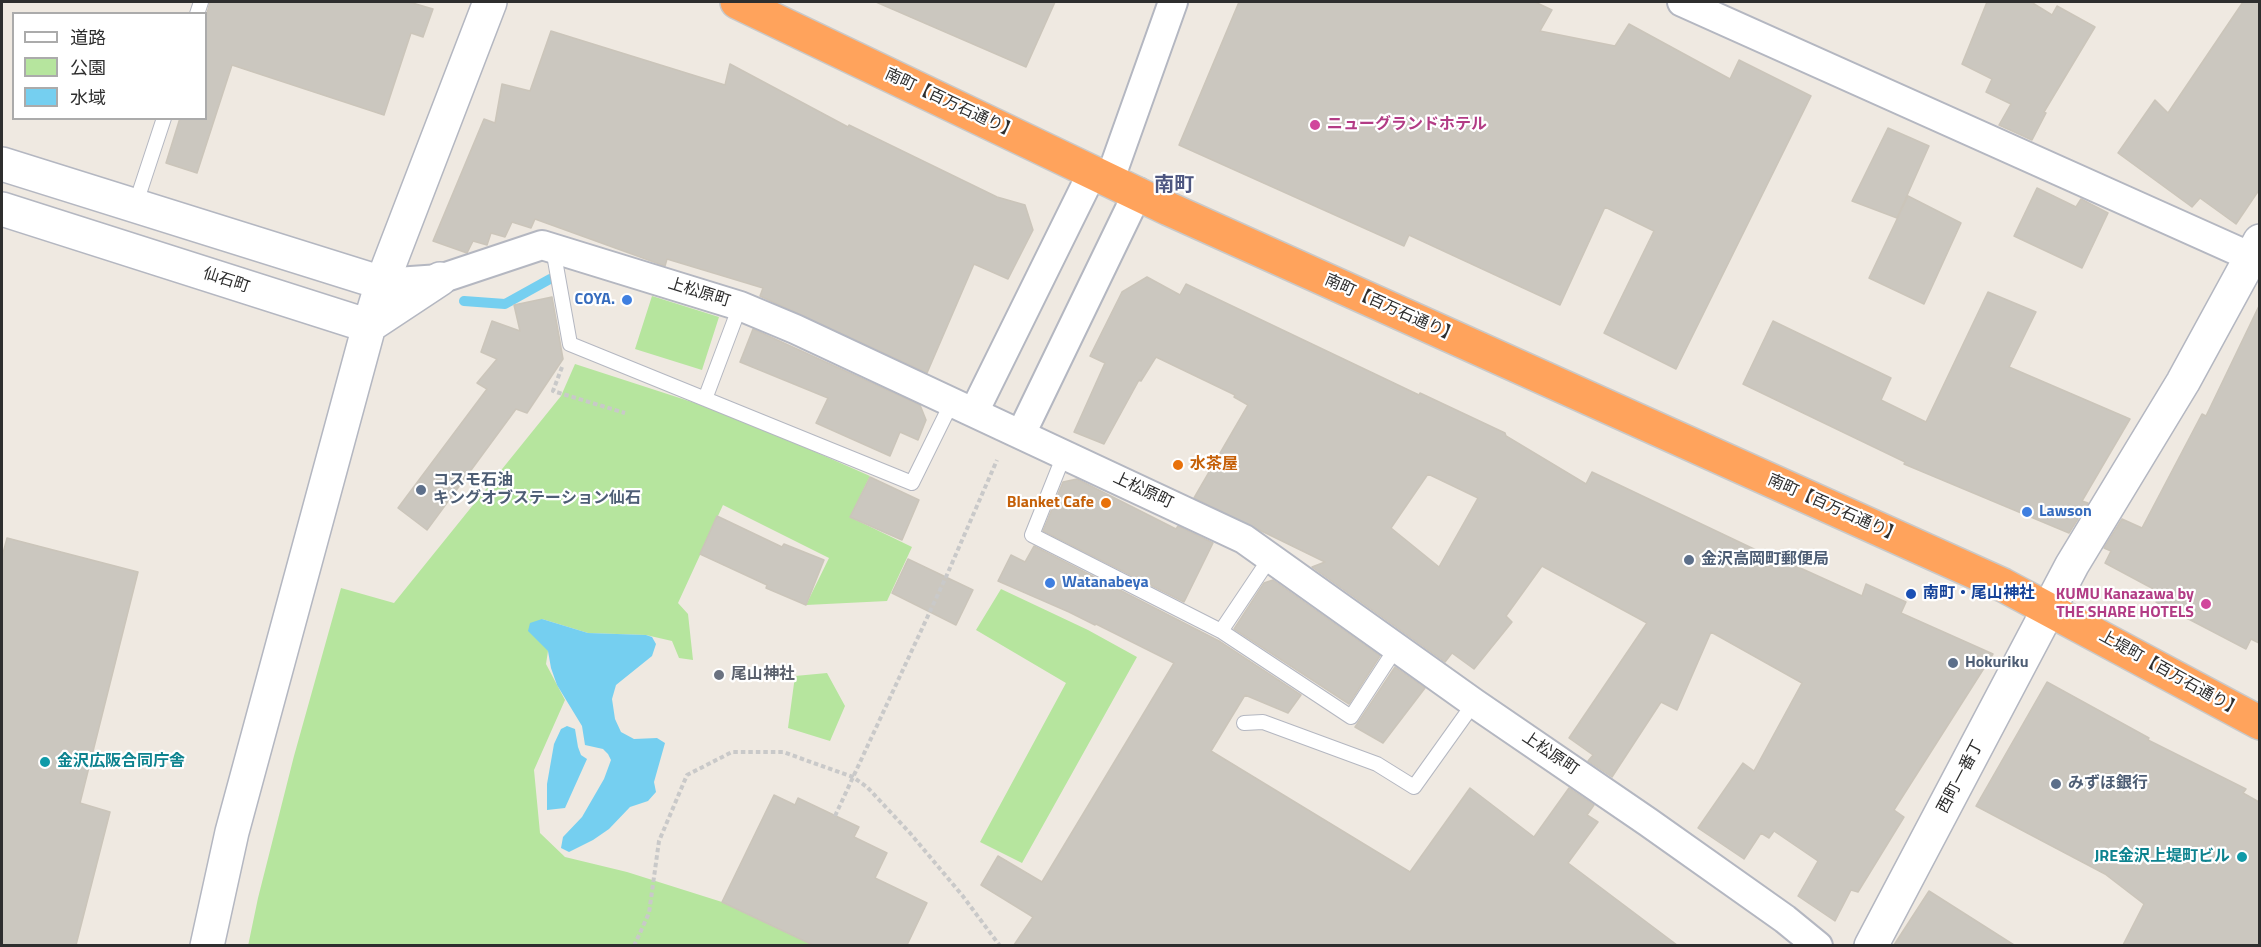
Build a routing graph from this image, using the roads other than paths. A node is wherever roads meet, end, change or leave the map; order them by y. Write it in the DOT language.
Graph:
graph roads {
  1 [pos="490,2"];
  2 [pos="737,2"];
  3 [pos="1173,2"];
  4 [pos="1682,2"];
  5 [pos="163,120"];
  6 [pos="2,164"];
  7 [pos="1114,181"];
  8 [pos="135,206"];
  9 [pos="2,209"];
  10 [pos="554,249"];
  11 [pos="2256,253"];
  12 [pos="440,279"];
  13 [pos="382,283"];
  14 [pos="740,306"];
  15 [pos="369,326"];
  16 [pos="705,399"];
  17 [pos="963,407"];
  18 [pos="1016,432"];
  19 [pos="1064,454"];
  20 [pos="1270,558"];
  21 [pos="2050,609"];
  22 [pos="1221,631"];
  23 [pos="1396,648"];
  24 [pos="1474,703"];
  25 [pos="1244,723"];
  26 [pos="2259,723"];
  27 [pos="207,945"];
  28 [pos="1818,945"];
  29 [pos="1871,945"];
  1 -- 13 [label="street"];
  2 -- 7 [label="highway, 南町【百万石通り】"];
  3 -- 7 [label="street"];
  4 -- 11 [label="street"];
  5 -- 8 [label="lane"];
  6 -- 8 [label="street"];
  7 -- 17 [label="street"];
  7 -- 18 [label="street"];
  7 -- 21 [label="highway, 南町【百万石通り】"];
  8 -- 13 [label="street"];
  9 -- 15 [label="street, 仙石町"];
  10 -- 12 [label="street, 上松原町"];
  10 -- 14 [label="street, 上松原町"];
  10 -- 16 [label="lane"];
  11 -- 21 [label="street, 西町一番丁"];
  12 -- 13 [label="street, 上松原町"];
  12 -- 15 [label="street"];
  13 -- 15 [label="street"];
  14 -- 16 [label="lane"];
  14 -- 17 [label="street, 上松原町"];
  15 -- 27 [label="street"];
  16 -- 17 [label="lane"];
  17 -- 18 [label="street, 上松原町"];
  18 -- 19 [label="street, 上松原町"];
  19 -- 20 [label="street, 上松原町"];
  19 -- 22 [label="lane"];
  20 -- 22 [label="lane"];
  20 -- 23 [label="street, 上松原町"];
  21 -- 26 [label="highway, 上堤町【百万石通り】"];
  21 -- 29 [label="street, 西町一番丁"];
  22 -- 23 [label="lane"];
  23 -- 24 [label="street, 上松原町"];
  24 -- 25 [label="lane"];
  24 -- 28 [label="street, 上松原町"];
}
